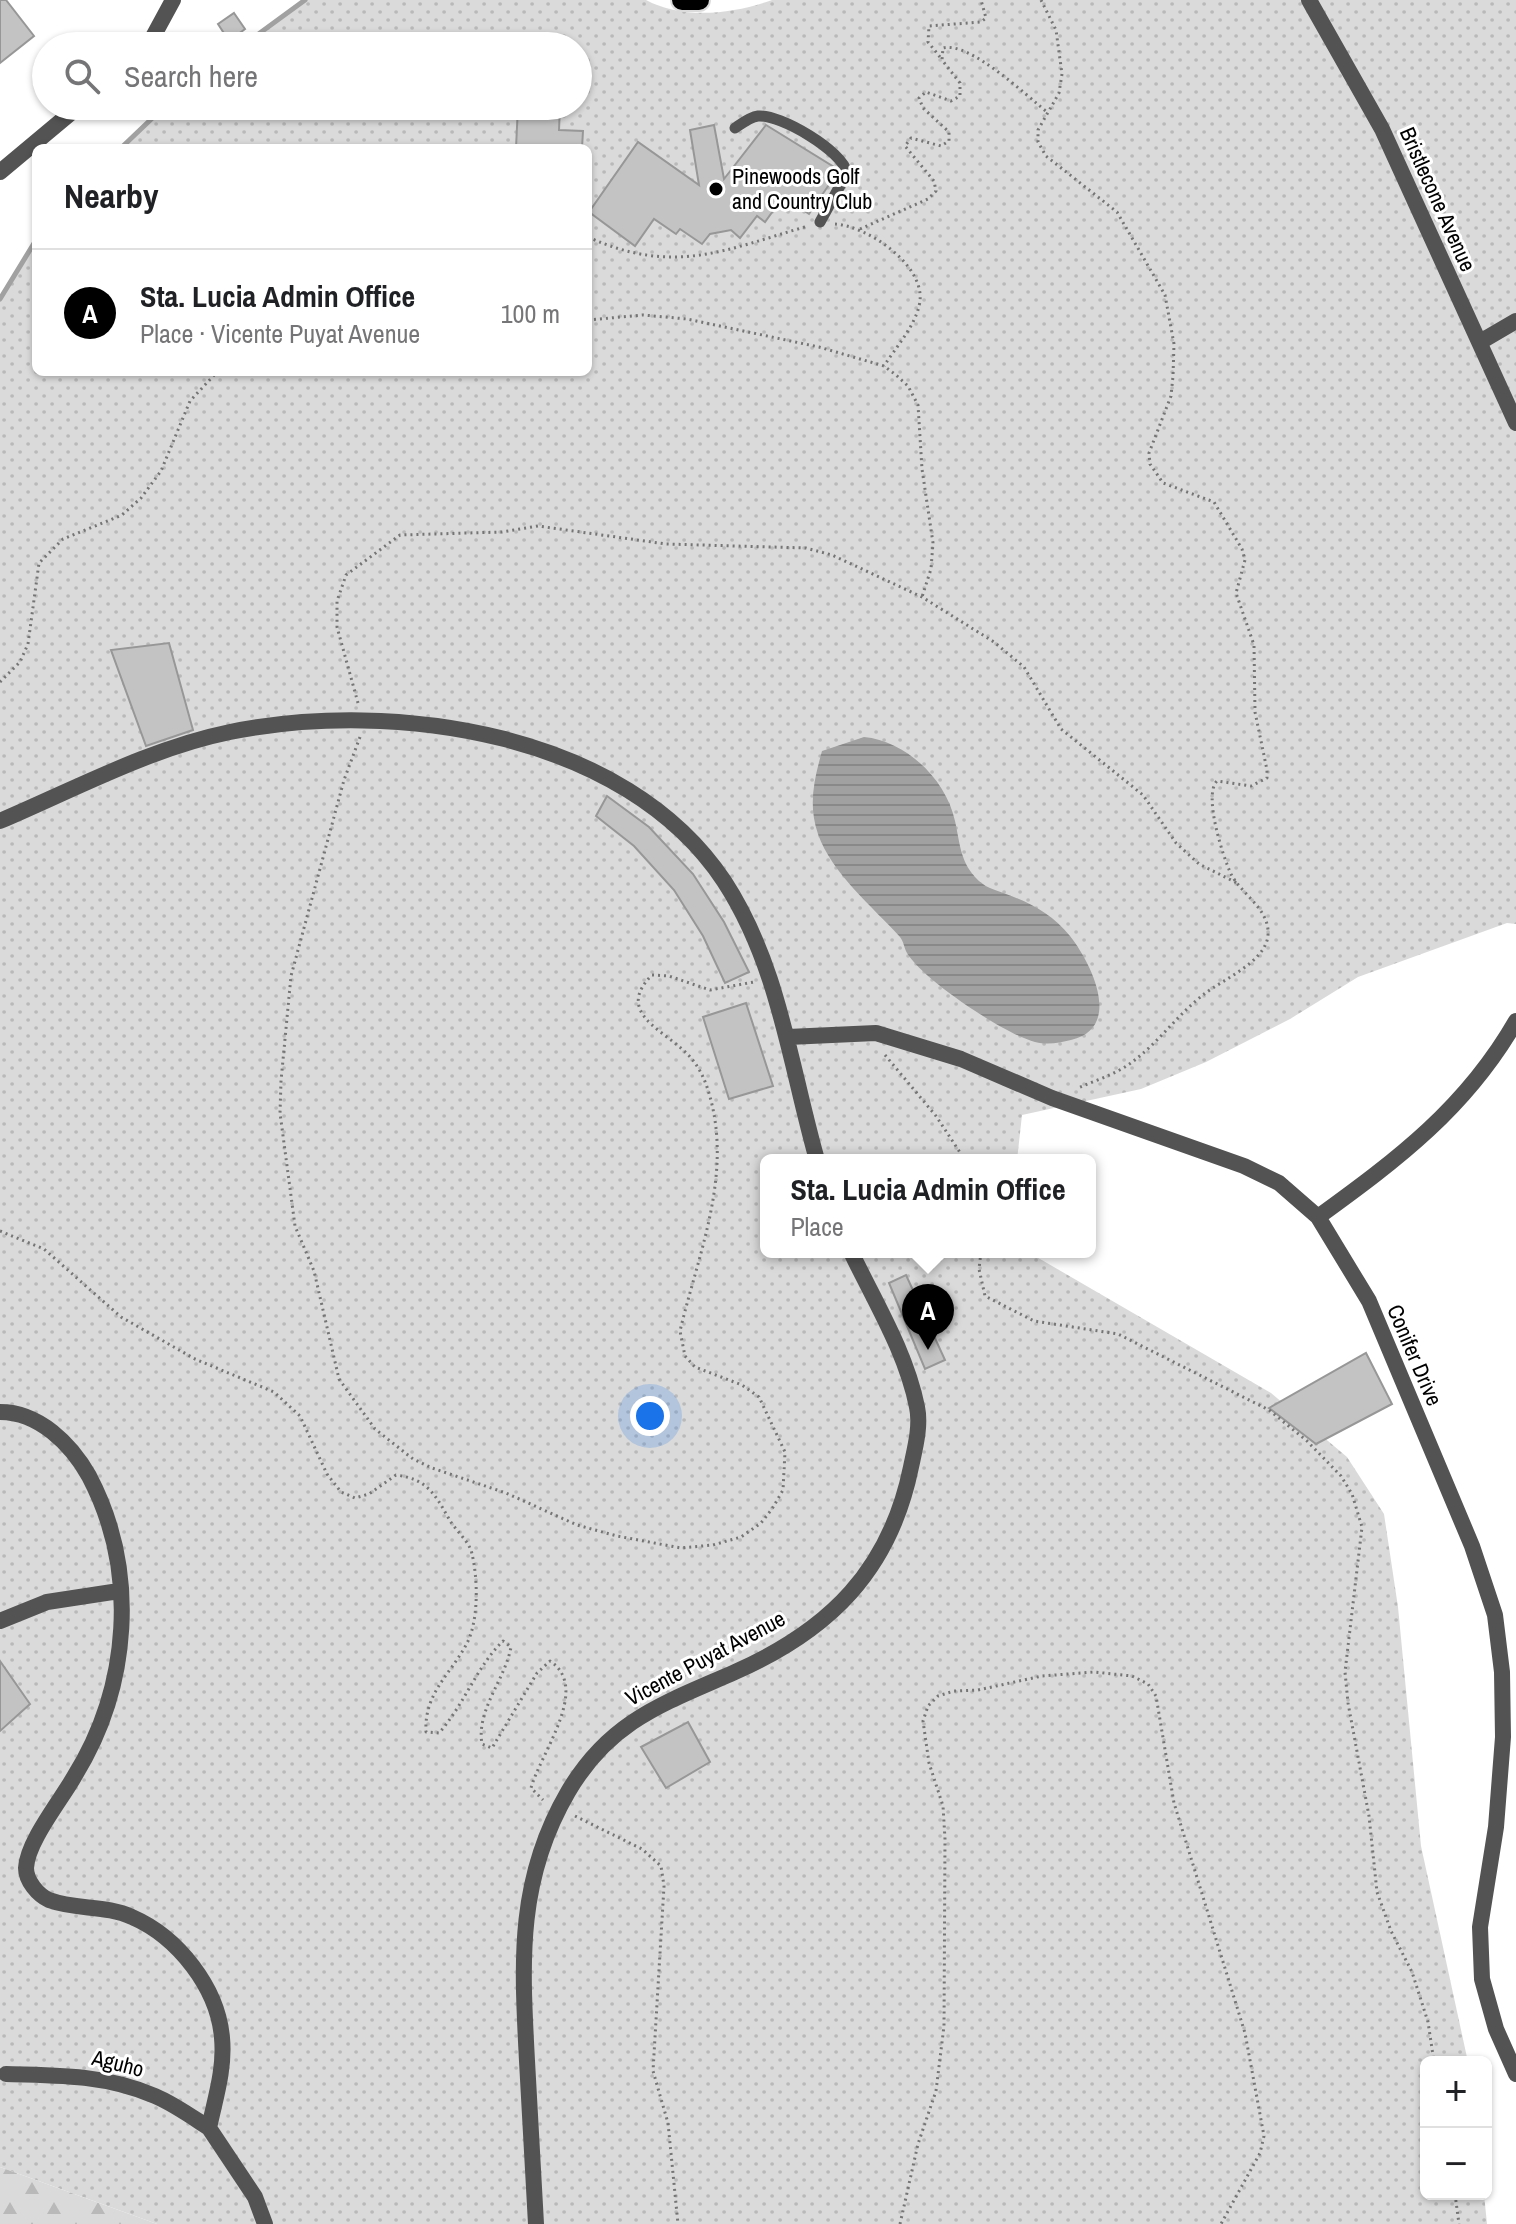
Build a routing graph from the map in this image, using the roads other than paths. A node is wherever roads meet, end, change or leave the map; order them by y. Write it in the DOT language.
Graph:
graph roads {
  1 [pos="173,0"];
  2 [pos="682,0"];
  3 [pos="699,0"];
  4 [pos="1309,0"];
  5 [pos="156,32"];
  6 [pos="62,120"];
  7 [pos="735,128"];
  8 [pos="34,144"];
  9 [pos="32,145"];
  10 [pos="0,172"];
  11 [pos="820,222"];
  12 [pos="1516,321"];
  13 [pos="1480,342"];
  14 [pos="1516,423"];
  15 [pos="0,821"];
  16 [pos="1516,1021"];
  17 [pos="788,1037"];
  18 [pos="816,1154"];
  19 [pos="1318,1217"];
  20 [pos="854,1258"];
  21 [pos="0,1412"];
  22 [pos="119,1591"];
  23 [pos="0,1621"];
  24 [pos="6,2074"];
  25 [pos="1516,2074"];
  26 [pos="209,2128"];
  27 [pos="265,2224"];
  28 [pos="536,2224"];
  1 -- 5 [label="street"];
  2 -- 3 [label="main road"];
  4 -- 13 [label="street, Bristlecone Avenue"];
  6 -- 8 [label="street"];
  7 -- 11 [label="lane"];
  9 -- 10 [label="street"];
  12 -- 13 [label="street"];
  13 -- 14 [label="street, Bristlecone Avenue"];
  15 -- 17 [label="street"];
  16 -- 19 [label="street"];
  17 -- 18 [label="street"];
  17 -- 19 [label="street, Conifer Drive"];
  19 -- 25 [label="street, Conifer Drive"];
  20 -- 28 [label="street, Vicente Puyat Avenue"];
  21 -- 22 [label="street"];
  22 -- 23 [label="street"];
  22 -- 26 [label="street"];
  24 -- 26 [label="street, Aguho"];
  26 -- 27 [label="street"];
}
